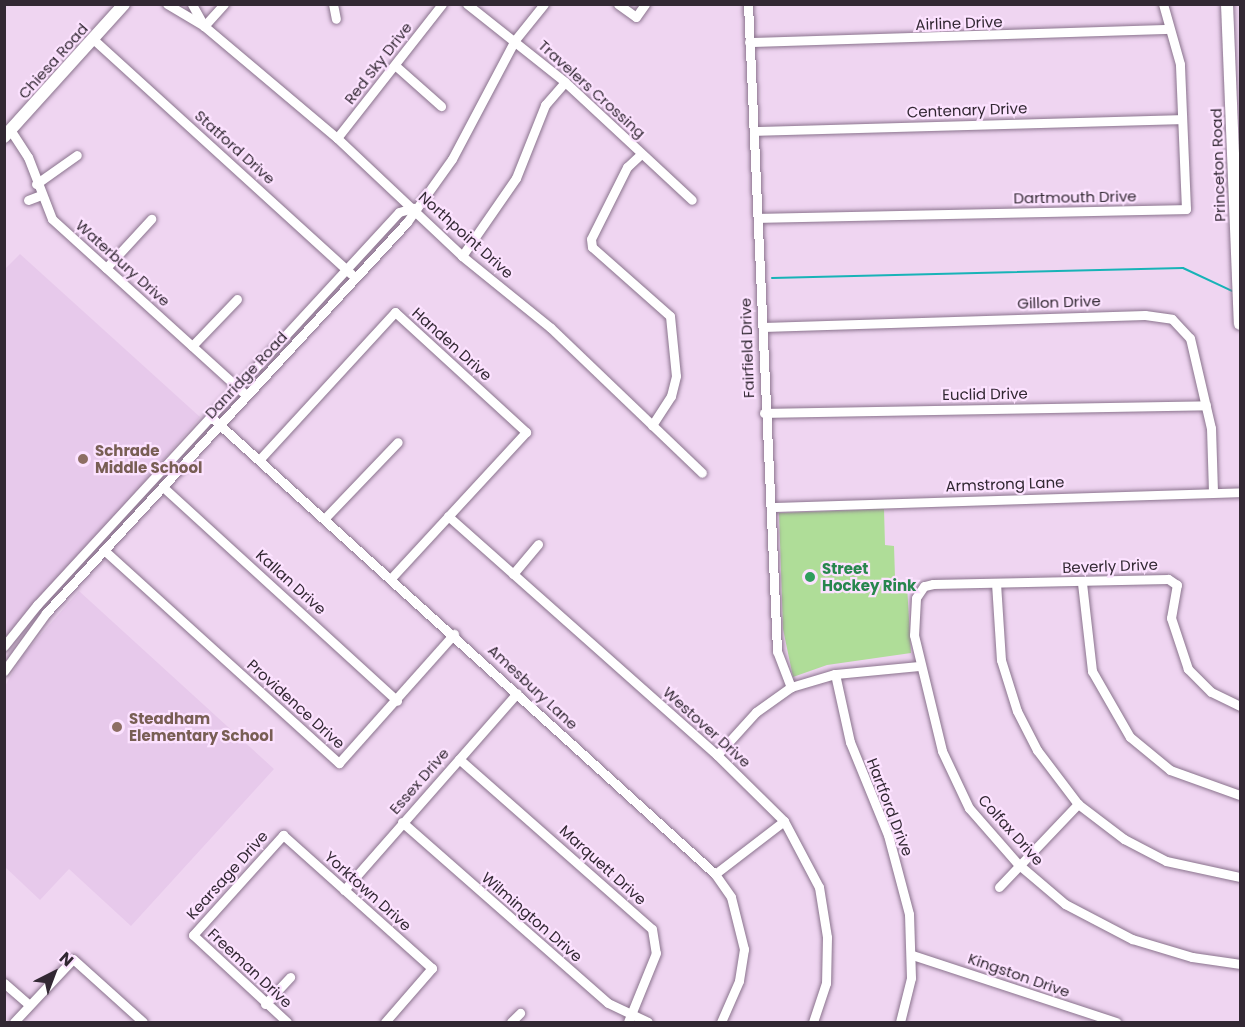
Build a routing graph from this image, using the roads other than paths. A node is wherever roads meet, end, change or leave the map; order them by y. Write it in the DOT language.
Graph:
graph roads {
  1 [pos="124,4"];
  2 [pos="167,4"];
  3 [pos="192,4"];
  4 [pos="224,4"];
  5 [pos="333,4"];
  6 [pos="442,4"];
  7 [pos="467,4"];
  8 [pos="544,4"];
  9 [pos="618,4"];
  10 [pos="645,4"];
  11 [pos="748,4"];
  12 [pos="1163,4"];
  13 [pos="1227,4"];
  14 [pos="336,19"];
  15 [pos="204,26"];
  16 [pos="1168,29"];
  17 [pos="93,39"];
  18 [pos="515,40"];
  19 [pos="749,42"];
  20 [pos="397,67"];
  21 [pos="565,82"];
  22 [pos="441,106"];
  23 [pos="1235,112"];
  24 [pos="1181,119"];
  25 [pos="754,131"];
  26 [pos="8,134"];
  27 [pos="337,138"];
  28 [pos="78,154"];
  29 [pos="641,154"];
  30 [pos="1236,174"];
  31 [pos="36,184"];
  32 [pos="41,195"];
  33 [pos="28,200"];
  34 [pos="692,200"];
  35 [pos="413,208"];
  36 [pos="758,218"];
  37 [pos="151,219"];
  38 [pos="462,256"];
  39 [pos="1239,266"];
  40 [pos="106,268"];
  41 [pos="347,270"];
  42 [pos="355,278"];
  43 [pos="237,299"];
  44 [pos="1240,324"];
  45 [pos="763,327"];
  46 [pos="192,346"];
  47 [pos="239,388"];
  48 [pos="247,396"];
  49 [pos="1206,405"];
  50 [pos="764,412"];
  51 [pos="211,417"];
  52 [pos="220,425"];
  53 [pos="652,425"];
  54 [pos="398,442"];
  55 [pos="259,460"];
  56 [pos="702,473"];
  57 [pos="163,488"];
  58 [pos="1214,492"];
  59 [pos="1240,492"];
  60 [pos="771,507"];
  61 [pos="448,516"];
  62 [pos="325,518"];
  63 [pos="538,544"];
  64 [pos="105,551"];
  65 [pos="513,574"];
  66 [pos="392,577"];
  67 [pos="996,583"];
  68 [pos="1082,583"];
  69 [pos="924,586"];
  70 [pos="454,634"];
  71 [pos="4,646"];
  72 [pos="920,666"];
  73 [pos="4,671"];
  74 [pos="835,674"];
  75 [pos="791,687"];
  76 [pos="517,693"];
  77 [pos="397,701"];
  78 [pos="1240,706"];
  79 [pos="717,755"];
  80 [pos="459,759"];
  81 [pos="1240,795"];
  82 [pos="1078,804"];
  83 [pos="784,821"];
  84 [pos="402,822"];
  85 [pos="283,835"];
  86 [pos="1018,864"];
  87 [pos="714,874"];
  88 [pos="1240,877"];
  89 [pos="999,887"];
  90 [pos="344,890"];
  91 [pos="193,935"];
  92 [pos="912,955"];
  93 [pos="1240,964"];
  94 [pos="290,977"];
  95 [pos="4,982"];
  96 [pos="266,1004"];
  97 [pos="29,1005"];
  98 [pos="520,1013"];
  99 [pos="1084,1018"];
  100 [pos="630,1019"];
  101 [pos="14,1023"];
  102 [pos="143,1023"];
  103 [pos="287,1023"];
  104 [pos="385,1023"];
  105 [pos="511,1023"];
  106 [pos="648,1023"];
  107 [pos="721,1023"];
  108 [pos="813,1023"];
  109 [pos="900,1023"];
  110 [pos="1116,1023"];
  1 -- 17 [label="main road, Chiesa Road"];
  2 -- 15 [label="street, Northpoint Drive"];
  3 -- 15 [label="street, Northpoint Drive"];
  4 -- 15 [label="street"];
  5 -- 14 [label="street"];
  6 -- 20 [label="street, Red Sky Drive"];
  7 -- 18 [label="street, Travelers Crossing"];
  8 -- 18 [label="street, Danridge Road"];
  9 -- 10 [label="street"];
  11 -- 19 [label="street, Fairfield Drive"];
  12 -- 16 [label="street, Dartmouth Drive"];
  13 -- 23 [label="main road, Princeton Road"];
  15 -- 27 [label="street, Northpoint Drive"];
  16 -- 19 [label="street, Airline Drive"];
  16 -- 24 [label="street, Dartmouth Drive"];
  17 -- 26 [label="main road, Chiesa Road"];
  17 -- 41 [label="street, Statford Drive"];
  18 -- 21 [label="street, Travelers Crossing"];
  18 -- 35 [label="street, Danridge Road"];
  19 -- 25 [label="street, Fairfield Drive"];
  20 -- 22 [label="street"];
  20 -- 27 [label="street, Red Sky Drive"];
  21 -- 29 [label="street, Travelers Crossing"];
  21 -- 38 [label="street"];
  23 -- 30 [label="main road, Princeton Road"];
  24 -- 25 [label="street, Centenary Drive"];
  24 -- 36 [label="street, Dartmouth Drive"];
  25 -- 36 [label="street, Fairfield Drive"];
  26 -- 31 [label="street, Waterbury Drive"];
  27 -- 35 [label="street, Northpoint Drive"];
  28 -- 31 [label="street"];
  29 -- 34 [label="street, Travelers Crossing"];
  29 -- 53 [label="street"];
  30 -- 39 [label="main road, Princeton Road"];
  31 -- 32 [label="street, Waterbury Drive"];
  32 -- 33 [label="street"];
  32 -- 40 [label="street, Waterbury Drive"];
  35 -- 38 [label="street, Northpoint Drive"];
  35 -- 41 [label="street, Danridge Road"];
  35 -- 42 [label="street, Danridge Road"];
  36 -- 45 [label="street, Fairfield Drive"];
  37 -- 40 [label="street"];
  38 -- 53 [label="street, Northpoint Drive"];
  39 -- 44 [label="main road, Princeton Road"];
  40 -- 46 [label="street, Waterbury Drive"];
  41 -- 42 [label="street, Statford Drive"];
  41 -- 47 [label="street, Danridge Road"];
  42 -- 48 [label="street, Danridge Road"];
  43 -- 46 [label="street"];
  45 -- 49 [label="street, Gillon Drive"];
  45 -- 50 [label="street, Fairfield Drive"];
  46 -- 47 [label="street, Waterbury Drive"];
  47 -- 48 [label="street, Waterbury Drive"];
  47 -- 51 [label="street, Danridge Road"];
  48 -- 52 [label="street, Danridge Road"];
  49 -- 50 [label="street, Euclid Drive"];
  49 -- 58 [label="street, Gillon Drive"];
  50 -- 60 [label="street, Fairfield Drive"];
  51 -- 52 [label="street, Amesbury Lane"];
  51 -- 71 [label="street, Danridge Road"];
  52 -- 55 [label="street, Amesbury Lane"];
  52 -- 57 [label="street, Danridge Road"];
  53 -- 56 [label="street, Northpoint Drive"];
  54 -- 62 [label="street"];
  55 -- 61 [label="street, Handen Drive"];
  55 -- 62 [label="street, Amesbury Lane"];
  57 -- 64 [label="street, Danridge Road"];
  57 -- 77 [label="street, Kallan Drive"];
  58 -- 59 [label="street, Armstrong Lane"];
  58 -- 60 [label="street, Armstrong Lane"];
  60 -- 75 [label="street, Fairfield Drive"];
  61 -- 65 [label="street, Westover Drive"];
  61 -- 66 [label="street"];
  62 -- 66 [label="street, Amesbury Lane"];
  63 -- 65 [label="street"];
  64 -- 73 [label="street, Danridge Road"];
  64 -- 77 [label="street, Providence Drive"];
  65 -- 79 [label="street, Westover Drive"];
  66 -- 70 [label="street, Amesbury Lane"];
  67 -- 68 [label="street, Beverly Drive"];
  67 -- 69 [label="street, Beverly Drive"];
  67 -- 82 [label="street"];
  68 -- 78 [label="street, Beverly Drive"];
  68 -- 81 [label="street"];
  69 -- 72 [label="street, Colfax Drive"];
  70 -- 76 [label="street, Amesbury Lane"];
  70 -- 77 [label="street, Providence Drive"];
  72 -- 74 [label="street"];
  72 -- 86 [label="street, Colfax Drive"];
  74 -- 75 [label="street"];
  74 -- 92 [label="street, Hartford Drive"];
  75 -- 79 [label="street"];
  76 -- 80 [label="street, Essex Drive"];
  76 -- 87 [label="street, Amesbury Lane"];
  79 -- 83 [label="street, Westover Drive"];
  80 -- 84 [label="street, Essex Drive"];
  80 -- 100 [label="street, Marquett Drive"];
  82 -- 86 [label="street"];
  82 -- 88 [label="street"];
  83 -- 87 [label="street"];
  83 -- 108 [label="street, Westover Drive"];
  84 -- 90 [label="street, Essex Drive"];
  84 -- 100 [label="street, Wilmington Drive"];
  85 -- 90 [label="street, Yorktown Drive"];
  85 -- 91 [label="street, Kearsage Drive"];
  86 -- 89 [label="street"];
  86 -- 93 [label="street, Colfax Drive"];
  87 -- 107 [label="street, Amesbury Lane"];
  90 -- 104 [label="street, Yorktown Drive"];
  91 -- 96 [label="street, Freeman Drive"];
  92 -- 99 [label="street, Kingston Drive"];
  92 -- 109 [label="street, Hartford Drive"];
  94 -- 96 [label="street"];
  95 -- 97 [label="street"];
  96 -- 103 [label="street, Freeman Drive"];
  97 -- 101 [label="street"];
  97 -- 102 [label="street"];
  98 -- 105 [label="street"];
  99 -- 110 [label="street, Kingston Drive"];
  100 -- 106 [label="street, Wilmington Drive"];
}
